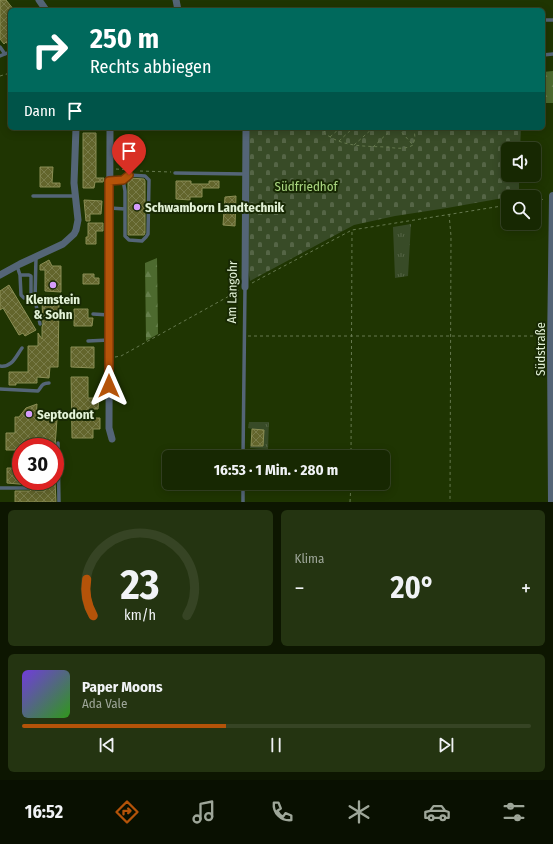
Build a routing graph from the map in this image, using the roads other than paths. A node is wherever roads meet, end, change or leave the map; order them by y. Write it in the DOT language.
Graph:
graph roads {
  1 [pos="0,47"];
  2 [pos="8,53"];
  3 [pos="5,54"];
  4 [pos="0,56"];
  5 [pos="76,130"];
  6 [pos="110,130"];
  7 [pos="246,130"];
  8 [pos="175,173"];
  9 [pos="245,174"];
  10 [pos="123,180"];
  11 [pos="109,181"];
  12 [pos="33,196"];
  13 [pos="75,196"];
  14 [pos="553,197"];
  15 [pos="109,208"];
  16 [pos="125,209"];
  17 [pos="36,256"];
  18 [pos="17,266"];
  19 [pos="0,275"];
  20 [pos="20,275"];
  21 [pos="244,287"];
  22 [pos="93,314"];
  23 [pos="109,315"];
  24 [pos="40,324"];
  25 [pos="109,340"];
  26 [pos="88,341"];
  27 [pos="22,348"];
  28 [pos="552,348"];
  29 [pos="0,366"];
  30 [pos="49,383"];
  31 [pos="0,389"];
  32 [pos="112,439"];
  33 [pos="243,450"];
  34 [pos="0,488"];
  35 [pos="12,488"];
  36 [pos="59,490"];
  37 [pos="243,490"];
  38 [pos="59,502"];
  39 [pos="243,502"];
  40 [pos="552,502"];
  1 -- 3 [label="lane"];
  2 -- 3 [label="lane"];
  3 -- 4 [label="lane"];
  5 -- 13 [label="street"];
  6 -- 11 [label="street"];
  7 -- 9 [label="street, Am Langohr"];
  8 -- 9 [label="lane"];
  9 -- 21 [label="street, Am Langohr"];
  10 -- 11 [label="lane"];
  10 -- 16 [label="lane"];
  10 -- 16 [label="lane"];
  11 -- 15 [label="street"];
  12 -- 13 [label="lane"];
  13 -- 17 [label="street"];
  14 -- 28 [label="street, Südstraße"];
  15 -- 16 [label="lane"];
  15 -- 23 [label="street"];
  17 -- 18 [label="street"];
  17 -- 24 [label="lane"];
  18 -- 19 [label="street"];
  18 -- 20 [label="lane"];
  20 -- 20 [label="lane"];
  21 -- 33 [label="lane, Am Langohr"];
  22 -- 23 [label="lane"];
  23 -- 25 [label="street"];
  25 -- 26 [label="lane"];
  25 -- 32 [label="street"];
  27 -- 29 [label="lane"];
  28 -- 40 [label="street, Südstraße"];
  30 -- 31 [label="lane"];
  34 -- 35 [label="lane"];
  36 -- 38 [label="lane"];
  37 -- 39 [label="lane"];
}
